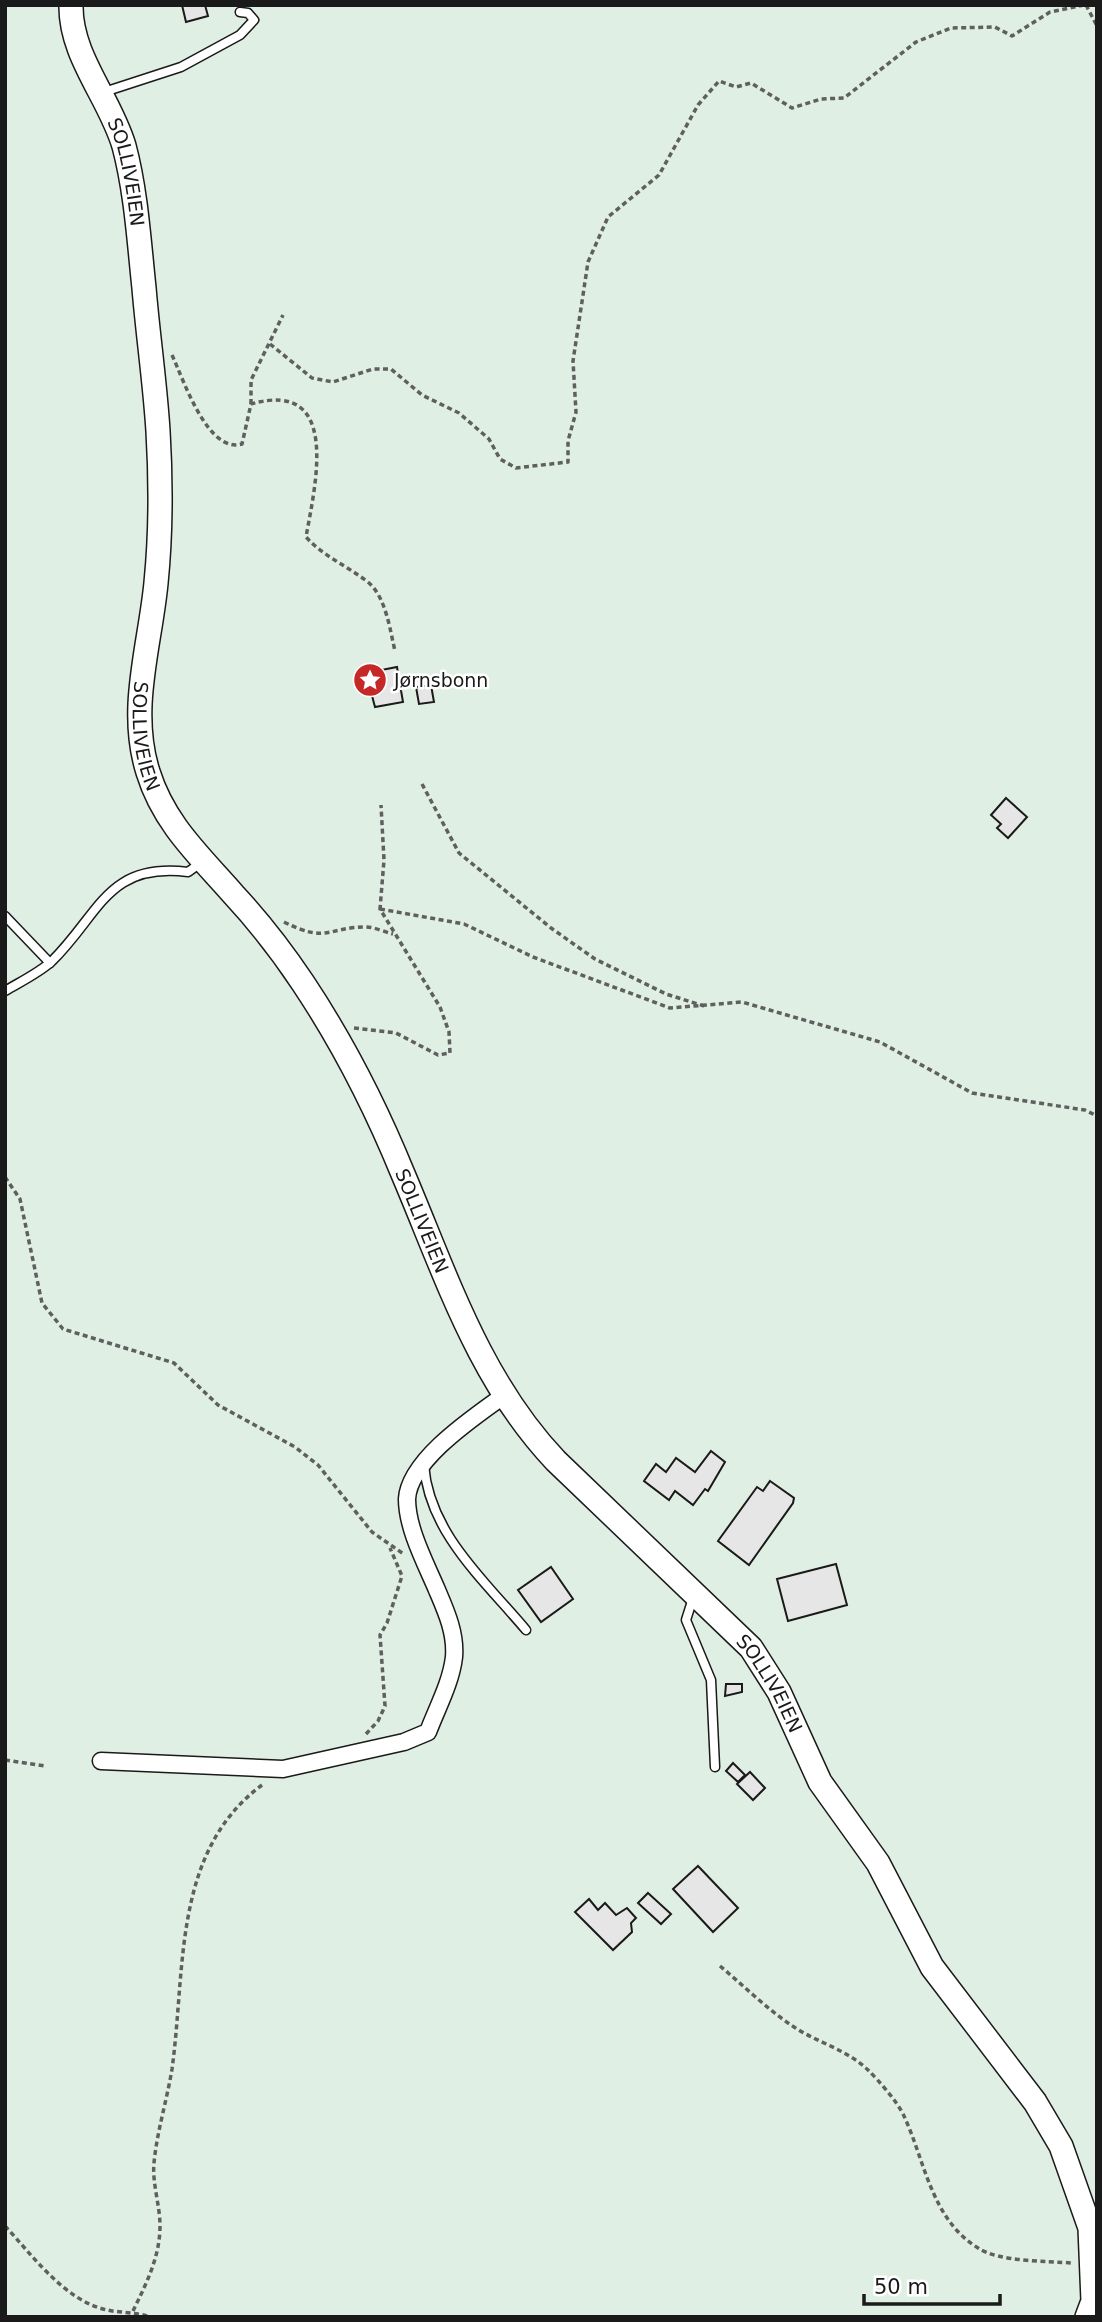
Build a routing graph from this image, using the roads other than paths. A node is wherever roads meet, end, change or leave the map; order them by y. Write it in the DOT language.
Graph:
graph roads {
  1 [pos="71,5"];
  2 [pos="240,12"];
  3 [pos="101,93"];
  4 [pos="202,862"];
  5 [pos="5,916"];
  6 [pos="50,963"];
  7 [pos="5,990"];
  8 [pos="503,1396"];
  9 [pos="424,1462"];
  10 [pos="694,1595"];
  11 [pos="526,1630"];
  12 [pos="101,1761"];
  13 [pos="715,1767"];
  14 [pos="1087,2317"];
  1 -- 3 [label="street, SOLLIVEIEN"];
  2 -- 3 [label="lane"];
  3 -- 4 [label="street, SOLLIVEIEN"];
  4 -- 6 [label="lane"];
  4 -- 8 [label="street, SOLLIVEIEN"];
  5 -- 6 [label="lane"];
  6 -- 7 [label="lane"];
  8 -- 9 [label="street"];
  8 -- 10 [label="street, SOLLIVEIEN"];
  9 -- 11 [label="lane"];
  9 -- 12 [label="street"];
  10 -- 13 [label="lane"];
  10 -- 14 [label="street, SOLLIVEIEN"];
}
